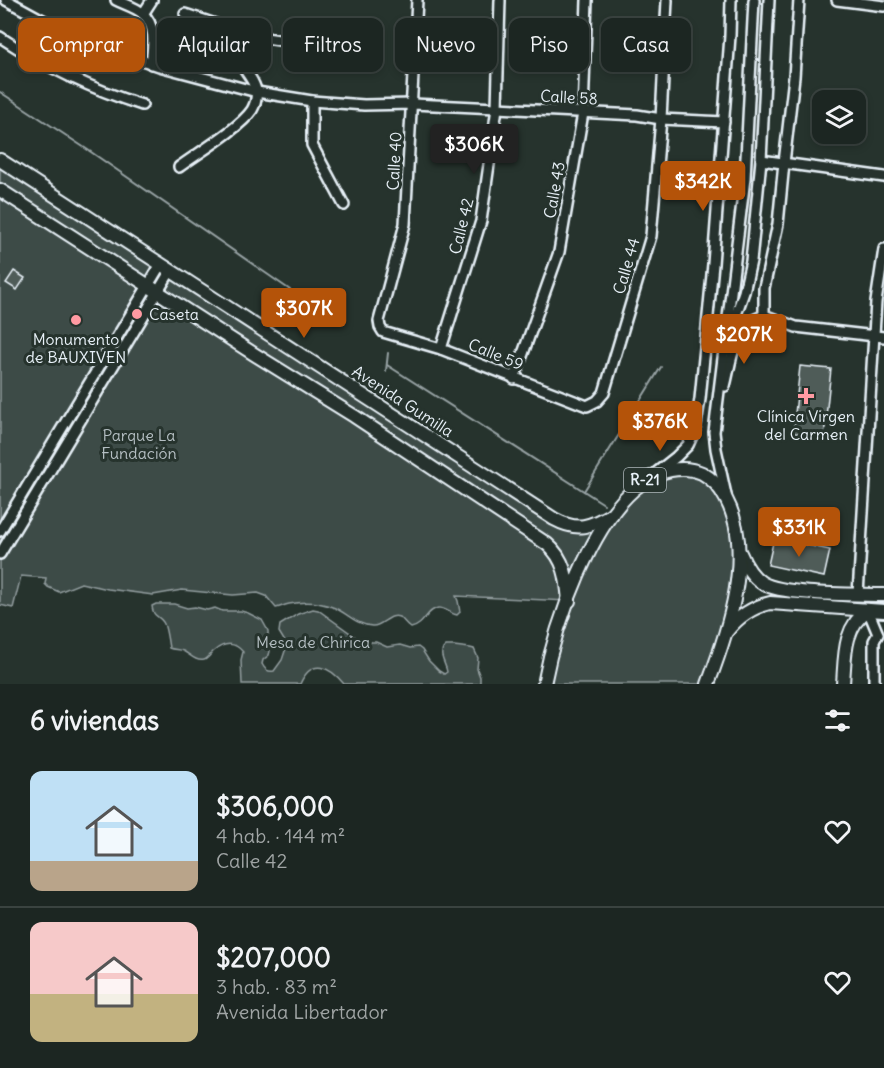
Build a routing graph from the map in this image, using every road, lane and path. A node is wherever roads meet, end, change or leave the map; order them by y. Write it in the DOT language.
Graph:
graph roads {
  1 [pos="6,0"];
  2 [pos="116,0"];
  3 [pos="152,0"];
  4 [pos="417,0"];
  5 [pos="500,0"];
  6 [pos="587,0"];
  7 [pos="667,0"];
  8 [pos="731,0"];
  9 [pos="754,0"];
  10 [pos="769,0"];
  11 [pos="798,0"];
  12 [pos="837,0"];
  13 [pos="884,6"];
  14 [pos="143,14"];
  15 [pos="185,14"];
  16 [pos="39,18"];
  17 [pos="197,18"];
  18 [pos="0,37"];
  19 [pos="145,62"];
  20 [pos="151,64"];
  21 [pos="75,72"];
  22 [pos="247,72"];
  23 [pos="72,78"];
  24 [pos="257,92"];
  25 [pos="312,101"];
  26 [pos="413,104"];
  27 [pos="142,105"];
  28 [pos="497,108"];
  29 [pos="583,113"];
  30 [pos="661,118"];
  31 [pos="724,122"];
  32 [pos="0,160"];
  33 [pos="761,160"];
  34 [pos="784,163"];
  35 [pos="179,166"];
  36 [pos="884,177"];
  37 [pos="0,190"];
  38 [pos="344,205"];
  39 [pos="884,249"];
  40 [pos="166,267"];
  41 [pos="153,289"];
  42 [pos="764,315"];
  43 [pos="379,321"];
  44 [pos="879,336"];
  45 [pos="726,339"];
  46 [pos="441,349"];
  47 [pos="514,379"];
  48 [pos="604,393"];
  49 [pos="718,408"];
  50 [pos="637,486"];
  51 [pos="728,502"];
  52 [pos="612,514"];
  53 [pos="0,531"];
  54 [pos="739,552"];
  55 [pos="0,554"];
  56 [pos="858,594"];
  57 [pos="884,595"];
  58 [pos="568,601"];
  59 [pos="868,610"];
  60 [pos="884,611"];
  61 [pos="726,632"];
  62 [pos="881,632"];
  63 [pos="544,684"];
  64 [pos="708,684"];
  65 [pos="843,684"];
  66 [pos="874,684"];
  1 -- 16 [label="street, Calle 58"];
  2 -- 14 [label="street"];
  3 -- 14 [label="street"];
  4 -- 26 [label="street, Calle 40"];
  5 -- 28 [label="street, Calle 42"];
  6 -- 29 [label="street, Calle 43"];
  7 -- 30 [label="street, Calle 44"];
  8 -- 31 [label="street"];
  9 -- 45 [label="street"];
  10 -- 33 [label="street"];
  11 -- 34 [label="street"];
  12 -- 13 [label="street"];
  14 -- 20 [label="street"];
  15 -- 17 [label="street"];
  18 -- 23 [label="street"];
  19 -- 20 [label="street, Calle 58"];
  20 -- 24 [label="street, Calle 58"];
  21 -- 23 [label="street"];
  22 -- 24 [label="street"];
  23 -- 27 [label="street"];
  24 -- 25 [label="street, Calle 58"];
  24 -- 35 [label="street"];
  25 -- 26 [label="street, Calle 58"];
  25 -- 38 [label="street"];
  26 -- 28 [label="street, Calle 58"];
  26 -- 43 [label="street, Calle 40"];
  28 -- 29 [label="street, Calle 58"];
  28 -- 46 [label="street, Calle 42"];
  29 -- 30 [label="street, Calle 58"];
  29 -- 47 [label="street, Calle 43"];
  30 -- 31 [label="street, Calle 58"];
  30 -- 48 [label="street, Calle 44"];
  31 -- 50 [label="street"];
  32 -- 40 [label="main road, Avenida Gumilla"];
  33 -- 34 [label="street"];
  33 -- 45 [label="street"];
  34 -- 36 [label="street"];
  34 -- 42 [label="street"];
  37 -- 41 [label="main road"];
  39 -- 44 [label="street"];
  40 -- 41 [label="street"];
  40 -- 52 [label="main road, Avenida Gumilla"];
  41 -- 53 [label="street"];
  41 -- 55 [label="street"];
  41 -- 58 [label="main road"];
  42 -- 44 [label="street"];
  42 -- 49 [label="street"];
  43 -- 46 [label="street, Calle 59"];
  44 -- 56 [label="street"];
  45 -- 49 [label="street"];
  46 -- 47 [label="street, Calle 59"];
  47 -- 48 [label="street, Calle 59"];
  49 -- 51 [label="street"];
  50 -- 51 [label="main road, R-21"];
  50 -- 52 [label="main road, R-21"];
  51 -- 54 [label="main road, R-21"];
  52 -- 58 [label="main road, R-21"];
  54 -- 56 [label="main road"];
  54 -- 61 [label="main road, R-21"];
  56 -- 57 [label="main road"];
  58 -- 63 [label="main road, R-21"];
  59 -- 60 [label="main road"];
  59 -- 61 [label="main road"];
  59 -- 62 [label="street"];
  59 -- 65 [label="main road"];
  61 -- 64 [label="main road, R-21"];
  62 -- 66 [label="street"];
}
